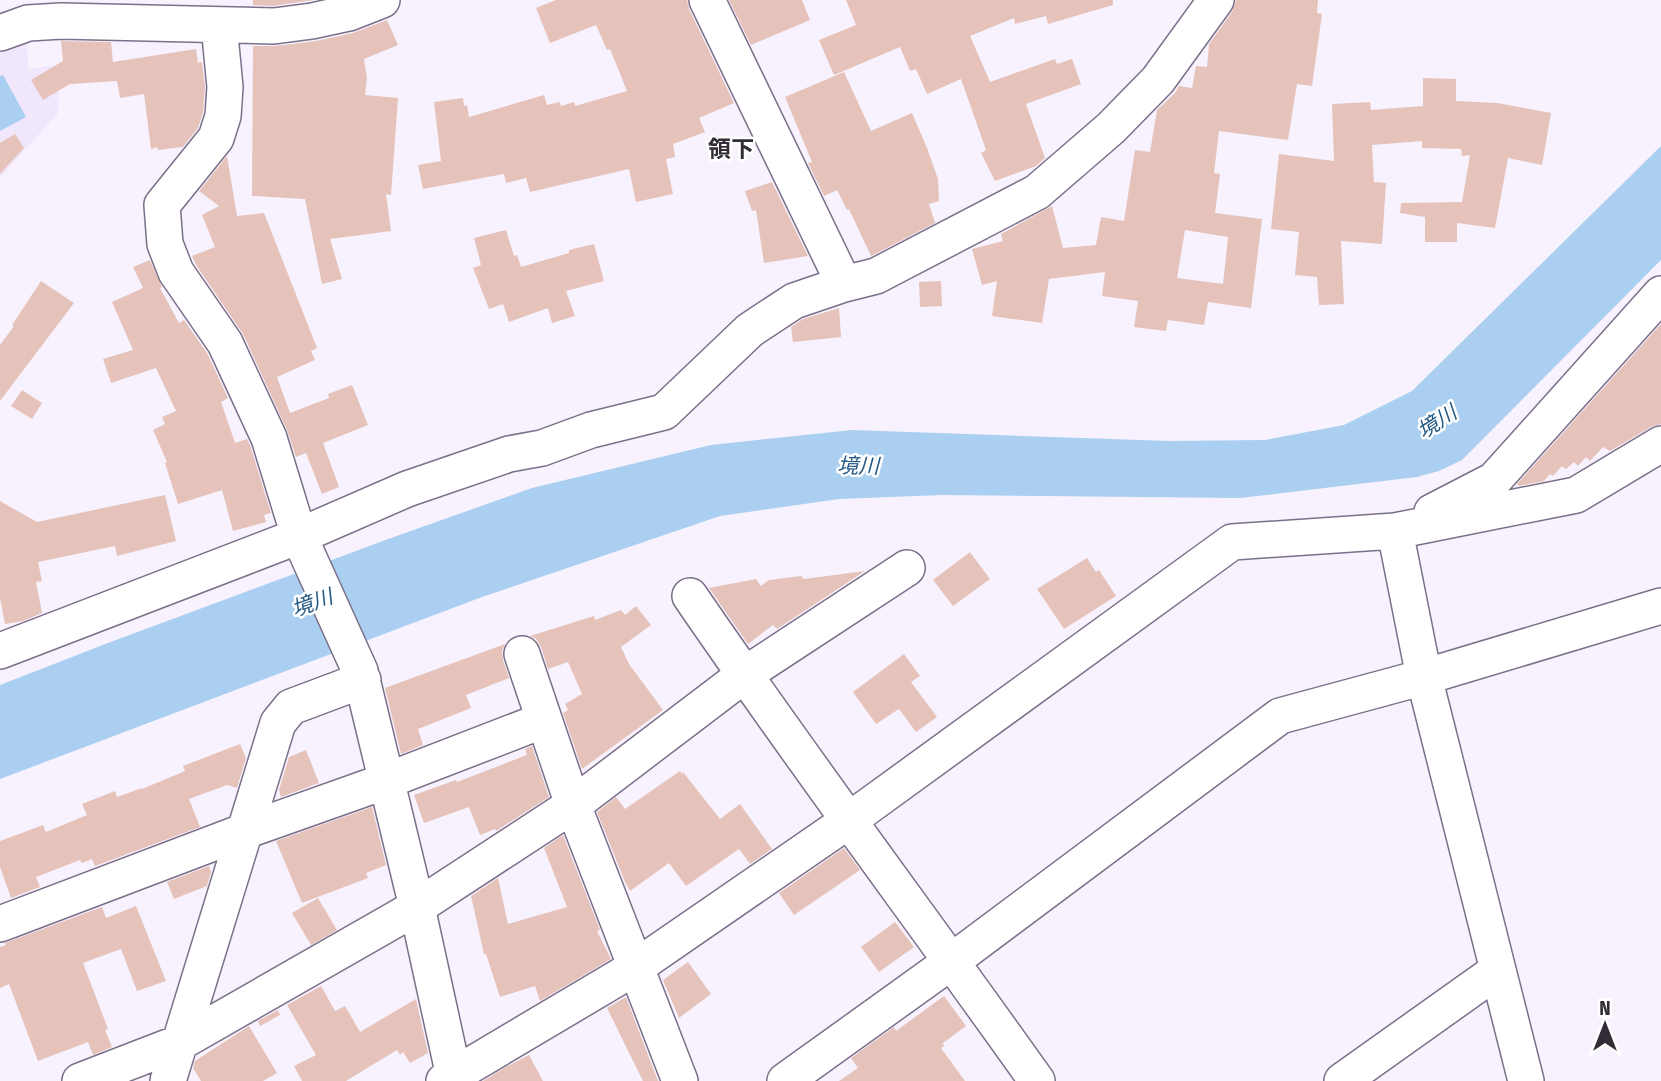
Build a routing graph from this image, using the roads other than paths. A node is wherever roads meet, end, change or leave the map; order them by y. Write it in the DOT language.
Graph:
graph roads {
  1 [pos="382,0"];
  2 [pos="708,0"];
  3 [pos="1216,0"];
  4 [pos="219,24"];
  5 [pos="0,33"];
  6 [pos="844,284"];
  7 [pos="1661,294"];
  8 [pos="1661,444"];
  9 [pos="1395,531"];
  10 [pos="303,543"];
  11 [pos="907,568"];
  12 [pos="690,596"];
  13 [pos="1661,606"];
  14 [pos="0,651"];
  15 [pos="522,654"];
  16 [pos="362,675"];
  17 [pos="744,675"];
  18 [pos="1424,677"];
  19 [pos="544,720"];
  20 [pos="386,781"];
  21 [pos="573,805"];
  22 [pos="848,821"];
  23 [pos="246,831"];
  24 [pos="417,907"];
  25 [pos="0,924"];
  26 [pos="952,961"];
  27 [pos="636,967"];
  28 [pos="1498,970"];
  29 [pos="181,1042"];
  30 [pos="451,1079"];
  31 [pos="80,1081"];
  32 [pos="168,1081"];
  33 [pos="680,1081"];
  34 [pos="785,1081"];
  35 [pos="1037,1081"];
  36 [pos="1342,1081"];
  37 [pos="1526,1081"];
  1 -- 4 [label="street"];
  2 -- 6 [label="street"];
  3 -- 6 [label="street"];
  4 -- 5 [label="street"];
  4 -- 10 [label="street"];
  6 -- 10 [label="street"];
  7 -- 9 [label="street"];
  8 -- 9 [label="street"];
  9 -- 18 [label="street"];
  9 -- 22 [label="street"];
  10 -- 14 [label="street"];
  10 -- 16 [label="street"];
  11 -- 17 [label="street"];
  12 -- 17 [label="street"];
  13 -- 18 [label="street"];
  15 -- 19 [label="street"];
  16 -- 20 [label="street"];
  16 -- 23 [label="street"];
  17 -- 21 [label="street"];
  17 -- 22 [label="street"];
  18 -- 26 [label="street"];
  18 -- 28 [label="street"];
  19 -- 20 [label="street"];
  19 -- 21 [label="street"];
  20 -- 23 [label="street"];
  20 -- 24 [label="street"];
  21 -- 24 [label="street"];
  21 -- 27 [label="street"];
  22 -- 26 [label="street"];
  22 -- 27 [label="street"];
  23 -- 25 [label="street"];
  23 -- 29 [label="street"];
  24 -- 29 [label="street"];
  24 -- 30 [label="street"];
  26 -- 34 [label="street"];
  26 -- 35 [label="street"];
  27 -- 30 [label="street"];
  27 -- 33 [label="street"];
  28 -- 36 [label="street"];
  28 -- 37 [label="street"];
  29 -- 31 [label="street"];
  29 -- 32 [label="street"];
}
